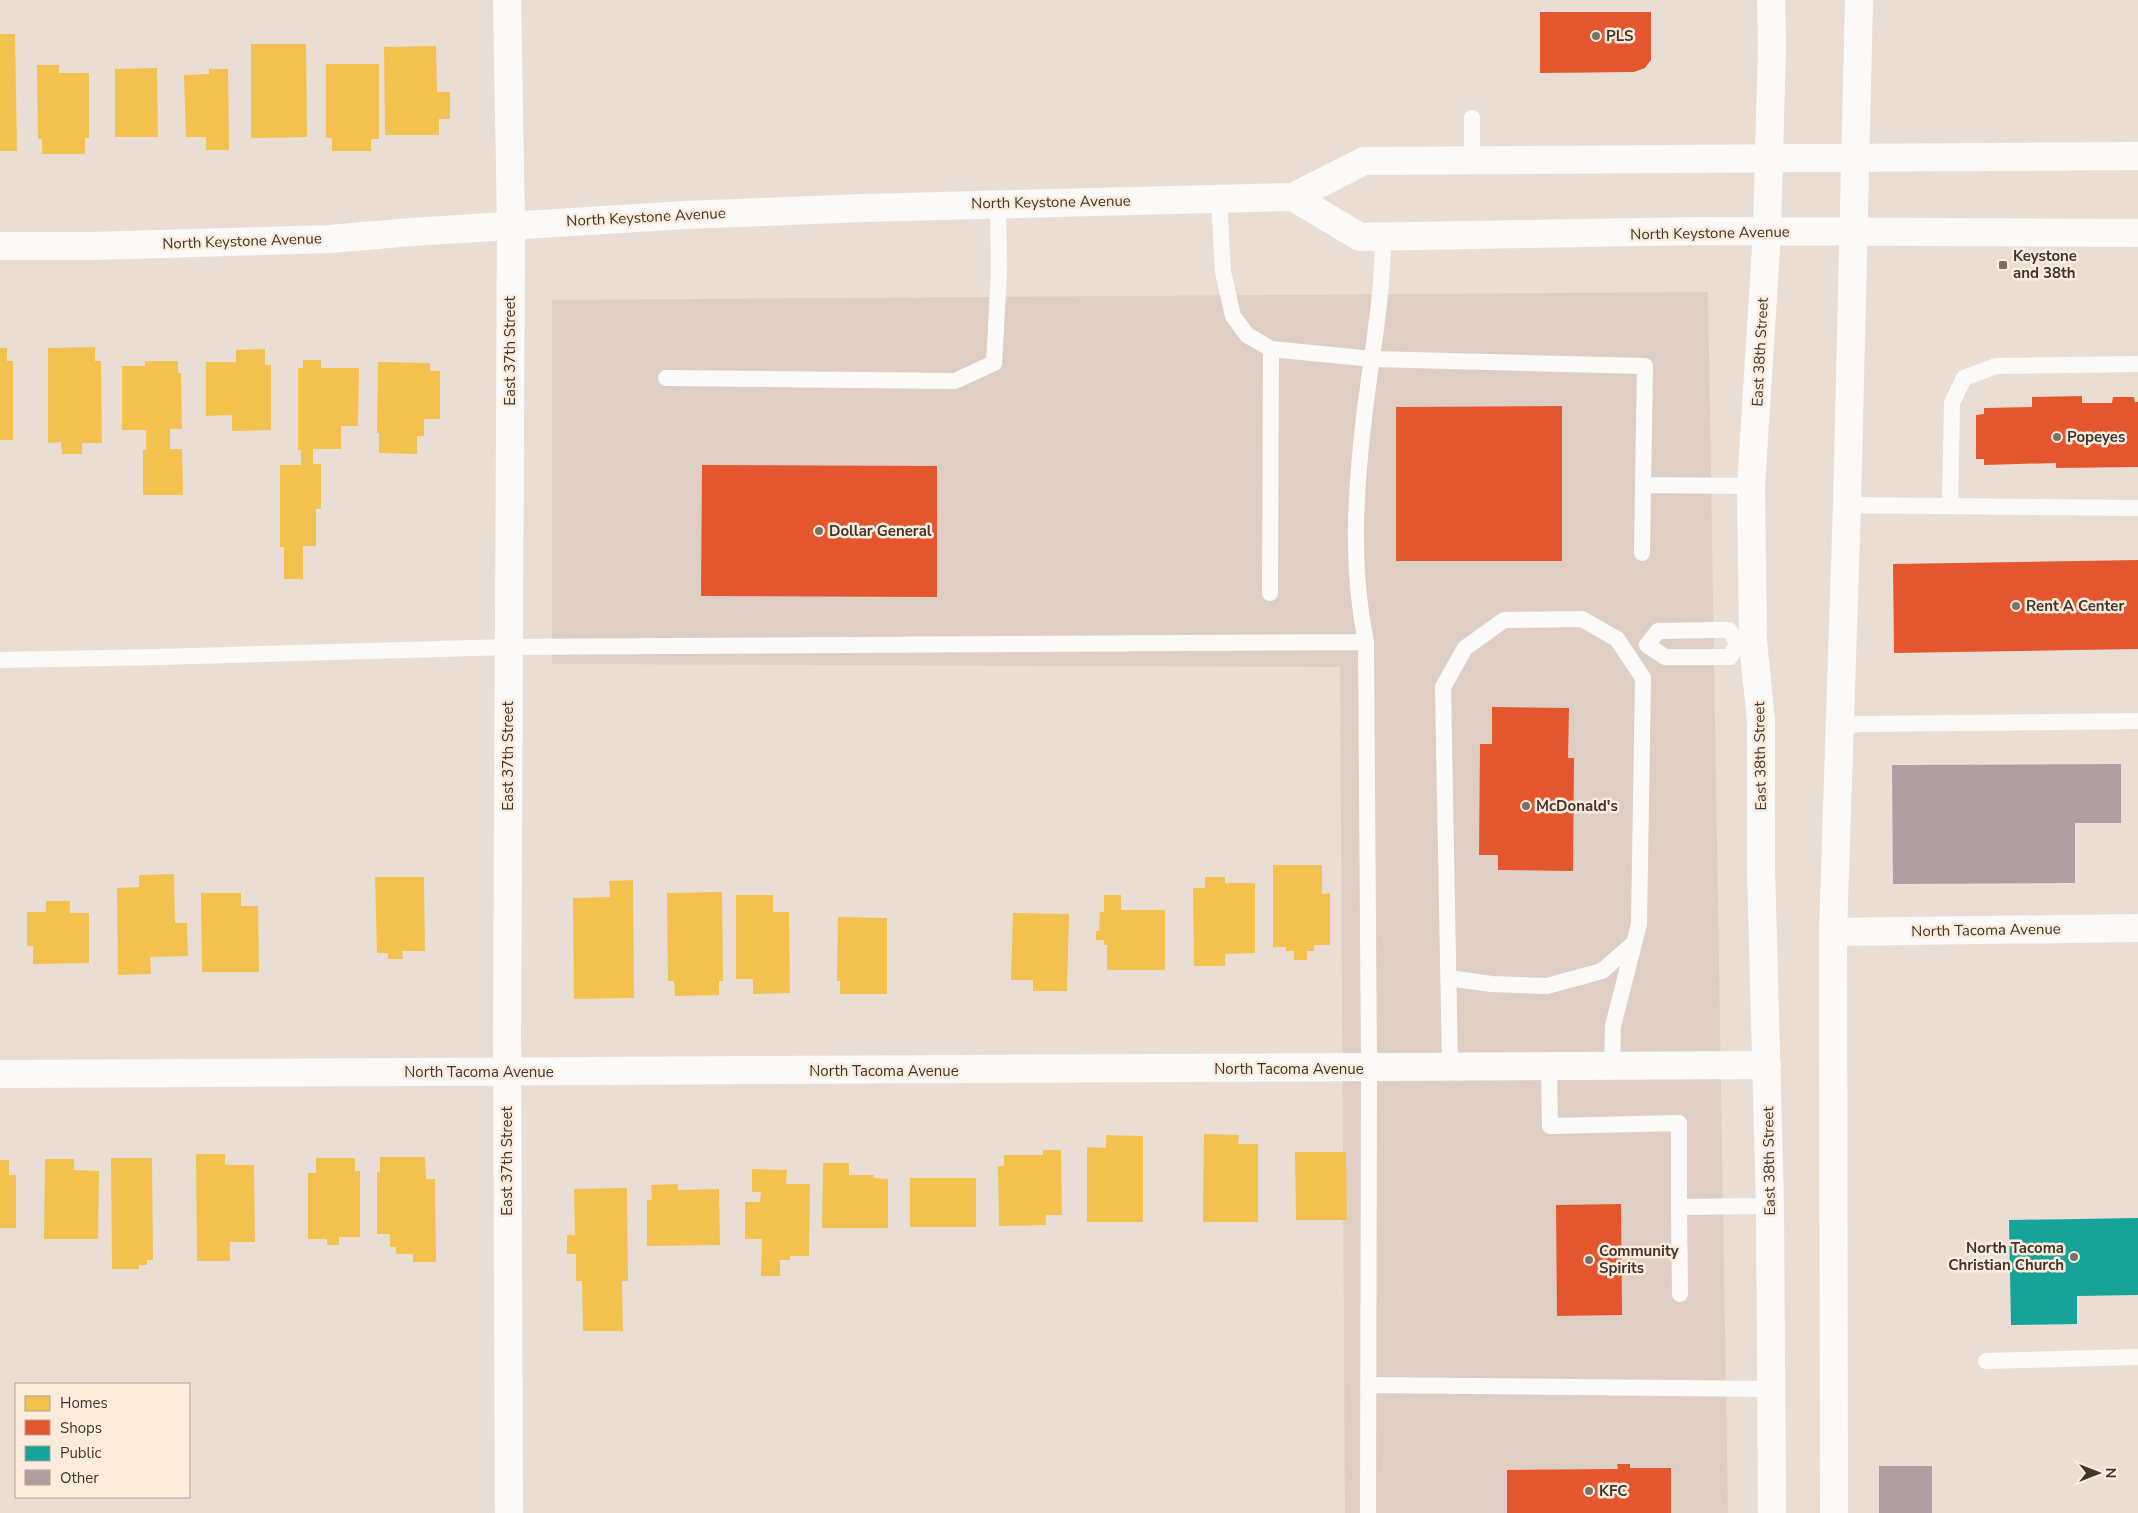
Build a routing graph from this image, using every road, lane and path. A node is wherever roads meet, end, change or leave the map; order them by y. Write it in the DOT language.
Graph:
graph roads {
  1 [pos="507,0"];
  2 [pos="1771,0"];
  3 [pos="1859,0"];
  4 [pos="1472,118"];
  5 [pos="2138,156"];
  6 [pos="1854,157"];
  7 [pos="1768,158"];
  8 [pos="1472,160"];
  9 [pos="1293,197"];
  10 [pos="1220,198"];
  11 [pos="998,204"];
  12 [pos="511,225"];
  13 [pos="1767,232"];
  14 [pos="1853,232"];
  15 [pos="2138,233"];
  16 [pos="1383,237"];
  17 [pos="0,246"];
  18 [pos="1272,349"];
  19 [pos="1373,359"];
  20 [pos="2138,364"];
  21 [pos="666,378"];
  22 [pos="1644,485"];
  23 [pos="1751,486"];
  24 [pos="1847,505"];
  25 [pos="1950,506"];
  26 [pos="2138,508"];
  27 [pos="1642,552"];
  28 [pos="1270,593"];
  29 [pos="1366,642"];
  30 [pos="1746,643"];
  31 [pos="1647,645"];
  32 [pos="508,647"];
  33 [pos="1625,648"];
  34 [pos="0,660"];
  35 [pos="2138,721"];
  36 [pos="1838,726"];
  37 [pos="2138,928"];
  38 [pos="1833,932"];
  39 [pos="1634,943"];
  40 [pos="1449,978"];
  41 [pos="1767,1065"];
  42 [pos="1612,1067"];
  43 [pos="1369,1068"];
  44 [pos="1450,1068"];
  45 [pos="1549,1068"];
  46 [pos="507,1072"];
  47 [pos="0,1074"];
  48 [pos="1770,1206"];
  49 [pos="1679,1207"];
  50 [pos="1680,1294"];
  51 [pos="2138,1357"];
  52 [pos="1986,1361"];
  53 [pos="1368,1385"];
  54 [pos="1771,1389"];
  55 [pos="509,1513"];
  56 [pos="1368,1513"];
  57 [pos="1772,1513"];
  58 [pos="1834,1513"];
  1 -- 12 [label="main road, East 37th Street"];
  2 -- 7 [label="main road, East 38th Street"];
  3 -- 6 [label="main road"];
  4 -- 8 [label="lane"];
  5 -- 6 [label="main road, North Keystone Avenue"];
  6 -- 7 [label="main road, North Keystone Avenue"];
  6 -- 14 [label="main road"];
  7 -- 8 [label="main road, North Keystone Avenue"];
  7 -- 13 [label="main road, East 38th Street"];
  8 -- 9 [label="main road, North Keystone Avenue"];
  9 -- 10 [label="main road, North Keystone Avenue"];
  9 -- 16 [label="main road, North Keystone Avenue"];
  10 -- 11 [label="main road, North Keystone Avenue"];
  10 -- 18 [label="lane"];
  11 -- 12 [label="main road, North Keystone Avenue"];
  11 -- 21 [label="lane"];
  12 -- 17 [label="main road, North Keystone Avenue"];
  12 -- 32 [label="main road, East 37th Street"];
  13 -- 14 [label="main road, North Keystone Avenue"];
  13 -- 16 [label="main road, North Keystone Avenue"];
  13 -- 23 [label="main road, East 38th Street"];
  14 -- 15 [label="main road, North Keystone Avenue"];
  14 -- 24 [label="main road"];
  16 -- 19 [label="lane"];
  18 -- 19 [label="lane"];
  18 -- 28 [label="lane"];
  19 -- 22 [label="lane"];
  19 -- 29 [label="lane"];
  20 -- 25 [label="lane"];
  22 -- 23 [label="lane"];
  22 -- 27 [label="lane"];
  23 -- 30 [label="main road, East 38th Street"];
  24 -- 25 [label="lane"];
  24 -- 36 [label="main road"];
  25 -- 26 [label="lane"];
  29 -- 32 [label="lane"];
  29 -- 43 [label="lane"];
  30 -- 31 [label="lane"];
  30 -- 31 [label="lane"];
  30 -- 41 [label="main road, East 38th Street"];
  31 -- 33 [label="lane"];
  32 -- 34 [label="lane"];
  32 -- 46 [label="main road, East 37th Street"];
  33 -- 39 [label="lane"];
  33 -- 40 [label="lane"];
  35 -- 36 [label="lane"];
  36 -- 38 [label="main road"];
  37 -- 38 [label="main road, North Tacoma Avenue"];
  38 -- 58 [label="main road"];
  39 -- 40 [label="lane"];
  39 -- 42 [label="lane"];
  40 -- 44 [label="lane"];
  41 -- 42 [label="main road, North Tacoma Avenue"];
  41 -- 48 [label="main road, East 38th Street"];
  42 -- 45 [label="main road, North Tacoma Avenue"];
  43 -- 44 [label="main road, North Tacoma Avenue"];
  43 -- 46 [label="main road, North Tacoma Avenue"];
  43 -- 53 [label="lane"];
  44 -- 45 [label="main road, North Tacoma Avenue"];
  45 -- 49 [label="lane"];
  46 -- 47 [label="main road, North Tacoma Avenue"];
  46 -- 55 [label="main road, East 37th Street"];
  48 -- 49 [label="lane"];
  48 -- 54 [label="main road, East 38th Street"];
  49 -- 50 [label="lane"];
  51 -- 52 [label="lane"];
  53 -- 54 [label="lane"];
  53 -- 56 [label="lane"];
  54 -- 57 [label="main road, East 38th Street"];
}
